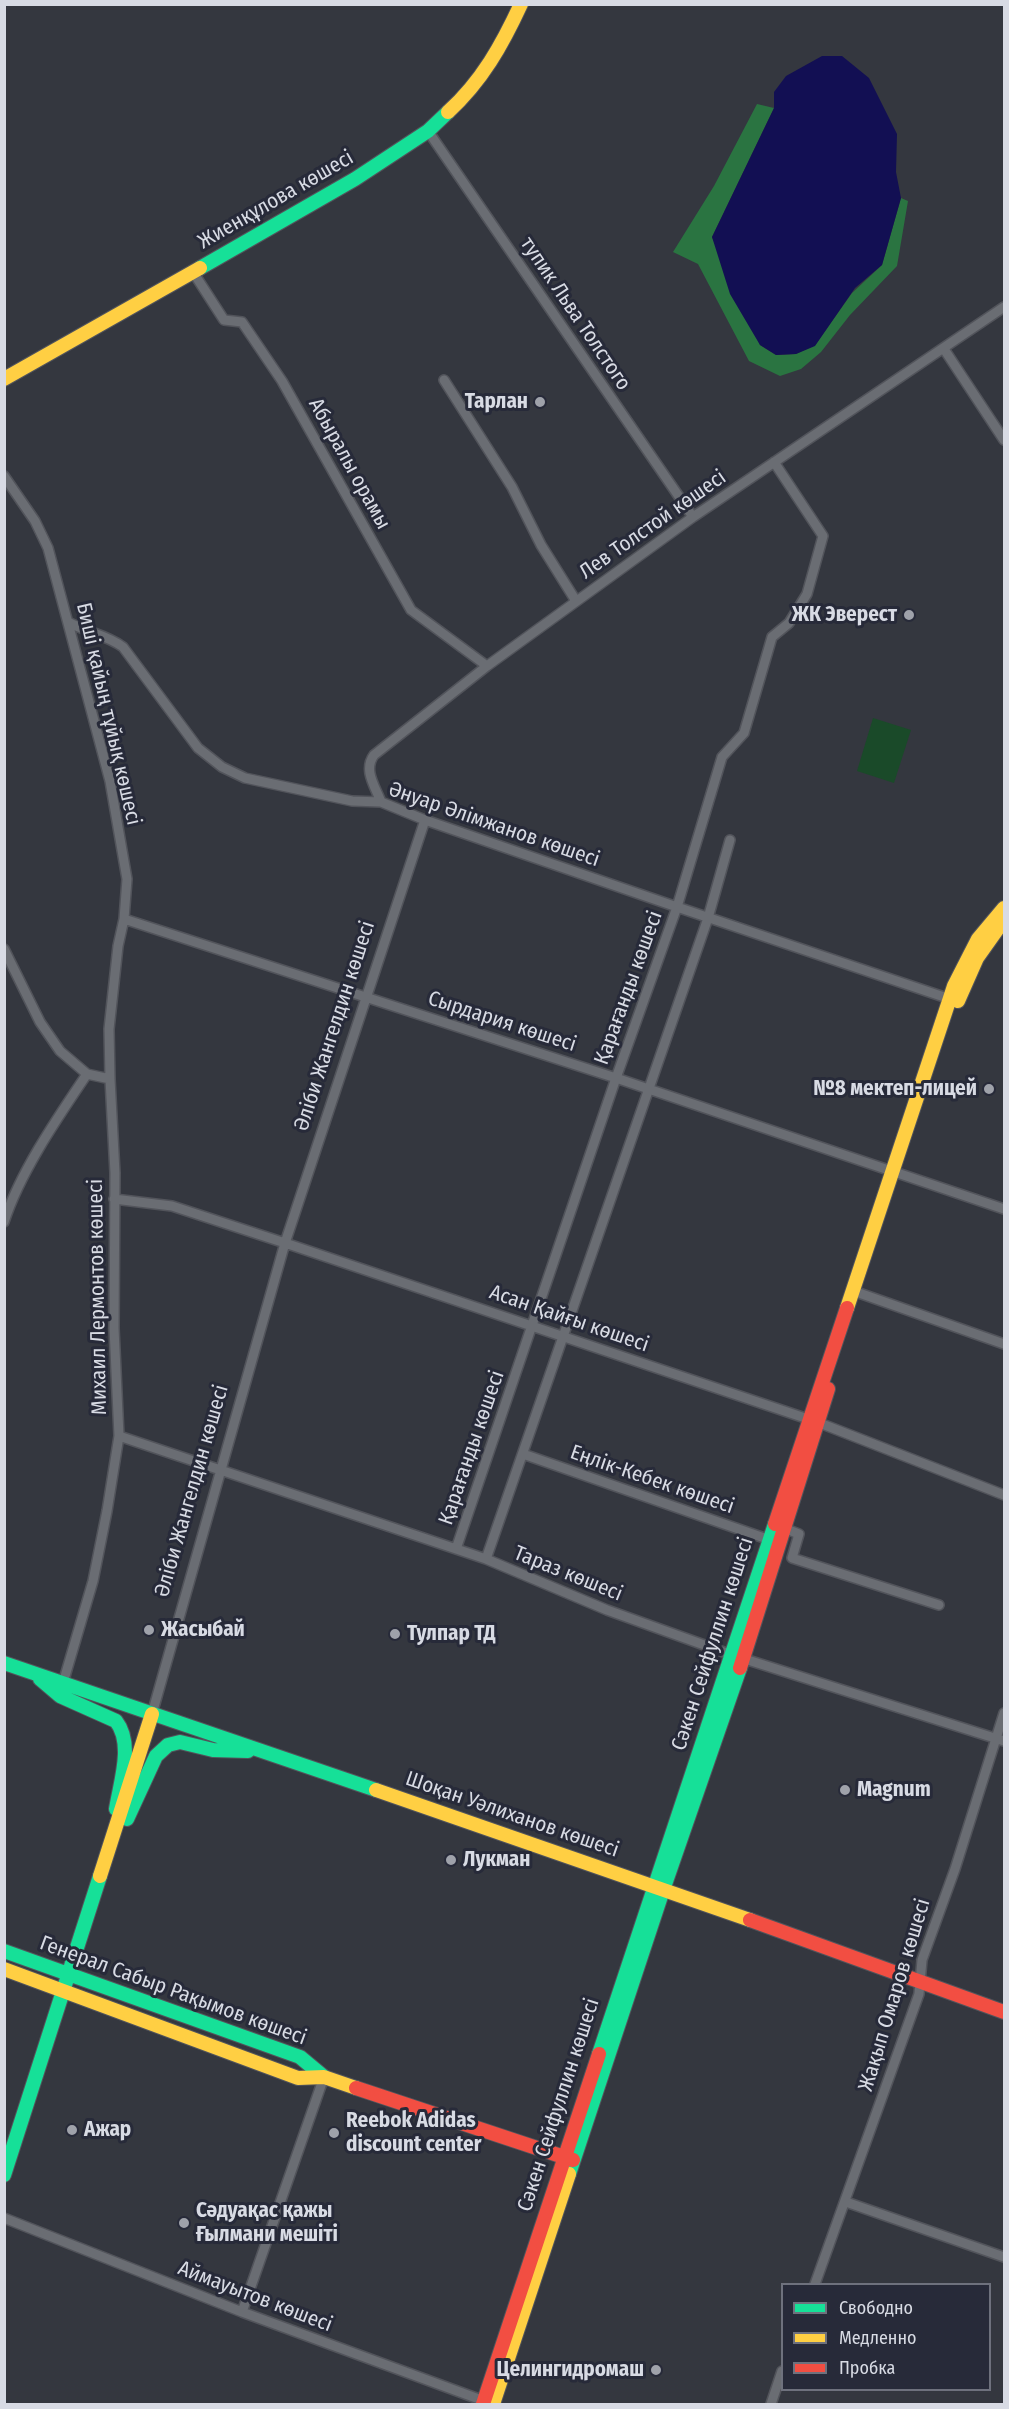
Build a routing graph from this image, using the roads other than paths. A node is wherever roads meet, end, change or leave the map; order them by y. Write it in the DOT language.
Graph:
graph roads {
  1 [pos="521,4"];
  2 [pos="428,131"];
  3 [pos="193,272"];
  4 [pos="1005,307"];
  5 [pos="944,349"];
  6 [pos="4,379"];
  7 [pos="444,380"];
  8 [pos="1005,440"];
  9 [pos="774,462"];
  10 [pos="4,476"];
  11 [pos="693,517"];
  12 [pos="576,602"];
  13 [pos="68,622"];
  14 [pos="487,666"];
  15 [pos="381,802"];
  16 [pos="425,820"];
  17 [pos="730,840"];
  18 [pos="677,908"];
  19 [pos="1005,908"];
  20 [pos="708,918"];
  21 [pos="124,919"];
  22 [pos="1005,920"];
  23 [pos="4,949"];
  24 [pos="367,998"];
  25 [pos="953,1000"];
  26 [pos="87,1074"];
  27 [pos="616,1078"];
  28 [pos="110,1079"];
  29 [pos="649,1089"];
  30 [pos="895,1172"];
  31 [pos="114,1199"];
  32 [pos="1005,1209"];
  33 [pos="4,1221"];
  34 [pos="285,1243"];
  35 [pos="860,1293"];
  36 [pos="534,1325"];
  37 [pos="564,1336"];
  38 [pos="1005,1344"];
  39 [pos="813,1421"];
  40 [pos="119,1436"];
  41 [pos="523,1454"];
  42 [pos="219,1470"];
  43 [pos="1005,1495"];
  44 [pos="784,1528"];
  45 [pos="770,1540"];
  46 [pos="456,1549"];
  47 [pos="486,1559"];
  48 [pos="939,1605"];
  49 [pos="737,1657"];
  50 [pos="4,1663"];
  51 [pos="33,1673"];
  52 [pos="63,1683"];
  53 [pos="1005,1713"];
  54 [pos="153,1714"];
  55 [pos="1000,1740"];
  56 [pos="263,1752"];
  57 [pos="111,1847"];
  58 [pos="658,1885"];
  59 [pos="4,1951"];
  60 [pos="4,1969"];
  61 [pos="68,1973"];
  62 [pos="920,1982"];
  63 [pos="63,1991"];
  64 [pos="1005,2012"];
  65 [pos="324,2077"];
  66 [pos="569,2158"];
  67 [pos="4,2175"];
  68 [pos="846,2202"];
  69 [pos="4,2218"];
  70 [pos="1005,2257"];
  71 [pos="815,2283"];
  72 [pos="242,2312"];
  73 [pos="781,2376"];
  74 [pos="489,2404"];
  75 [pos="771,2404"];
  1 -- 2 [label="street, Жиенқұлова көшесі"];
  2 -- 3 [label="street, Жиенқұлова көшесі"];
  2 -- 11 [label="street, тупик Льва Толстого"];
  3 -- 6 [label="street, Жиенқұлова көшесі"];
  3 -- 14 [label="street, Абыралы орамы"];
  4 -- 5 [label="street, Лев Толстой көшесі"];
  5 -- 8 [label="street"];
  5 -- 9 [label="street, Лев Толстой көшесі"];
  7 -- 12 [label="street"];
  9 -- 11 [label="street, Лев Толстой көшесі"];
  9 -- 18 [label="street, Қарағанды көшесі"];
  10 -- 13 [label="street, Биші қайың тұйық көшесі"];
  11 -- 12 [label="street, Лев Толстой көшесі"];
  12 -- 14 [label="street, Лев Толстой көшесі"];
  13 -- 15 [label="street, Әнуар Әлімжанов көшесі"];
  13 -- 21 [label="street, Биші қайың тұйық көшесі"];
  14 -- 15 [label="street, Лев Толстой көшесі"];
  15 -- 16 [label="street, Әнуар Әлімжанов көшесі"];
  16 -- 18 [label="street, Әнуар Әлімжанов көшесі"];
  16 -- 24 [label="street, Әліби Жангелдин көшесі"];
  17 -- 20 [label="street"];
  18 -- 20 [label="street, Әнуар Әлімжанов көшесі"];
  18 -- 27 [label="street, Қарағанды көшесі"];
  19 -- 25 [label="street, Сәкен Сейфуллин көшесі"];
  20 -- 25 [label="street, Әнуар Әлімжанов көшесі"];
  20 -- 29 [label="street"];
  21 -- 24 [label="street, Сырдария көшесі"];
  21 -- 28 [label="street, Биші қайың тұйық көшесі"];
  22 -- 25 [label="street, Сәкен Сейфуллин көшесі"];
  23 -- 26 [label="street"];
  24 -- 27 [label="street, Сырдария көшесі"];
  24 -- 34 [label="street, Әліби Жангелдин көшесі"];
  25 -- 30 [label="street, Сәкен Сейфуллин көшесі"];
  26 -- 28 [label="street"];
  26 -- 33 [label="street"];
  27 -- 29 [label="street, Сырдария көшесі"];
  27 -- 36 [label="street, Қарағанды көшесі"];
  28 -- 31 [label="street, Михаил Лермонтов көшесі"];
  29 -- 30 [label="street, Сырдария көшесі"];
  29 -- 37 [label="street"];
  30 -- 32 [label="street, Сырдария көшесі"];
  30 -- 35 [label="street, Сәкен Сейфуллин көшесі"];
  30 -- 39 [label="street, Сәкен Сейфуллин көшесі"];
  31 -- 34 [label="street, Асан Қайғы көшесі"];
  31 -- 40 [label="street, Михаил Лермонтов көшесі"];
  34 -- 36 [label="street, Асан Қайғы көшесі"];
  34 -- 42 [label="street, Әліби Жангелдин көшесі"];
  35 -- 38 [label="street"];
  35 -- 39 [label="street, Сәкен Сейфуллин көшесі"];
  36 -- 37 [label="street, Асан Қайғы көшесі"];
  36 -- 46 [label="street, Қарағанды көшесі"];
  37 -- 39 [label="street, Асан Қайғы көшесі"];
  37 -- 41 [label="street"];
  39 -- 43 [label="street, Асан Қайғы көшесі"];
  39 -- 44 [label="street, Сәкен Сейфуллин көшесі"];
  39 -- 45 [label="street, Сәкен Сейфуллин көшесі"];
  40 -- 42 [label="street, Тараз көшесі"];
  40 -- 52 [label="street, Михаил Лермонтов көшесі"];
  41 -- 45 [label="street, Еңлік-Кебек көшесі"];
  41 -- 47 [label="street"];
  42 -- 46 [label="street, Тараз көшесі"];
  42 -- 54 [label="street, Әліби Жангелдин көшесі"];
  44 -- 48 [label="street"];
  44 -- 49 [label="street, Сәкен Сейфуллин көшесі"];
  45 -- 49 [label="street, Сәкен Сейфуллин көшесі"];
  46 -- 47 [label="street, Тараз көшесі"];
  47 -- 49 [label="street, Тараз көшесі"];
  49 -- 55 [label="street, Тараз көшесі"];
  49 -- 58 [label="street, Сәкен Сейфуллин көшесі"];
  50 -- 51 [label="street, Шоқан Уәлиханов көшесі"];
  51 -- 52 [label="street, Шоқан Уәлиханов көшесі"];
  51 -- 57 [label="street"];
  52 -- 54 [label="street, Шоқан Уәлиханов көшесі"];
  53 -- 55 [label="street, Жақып Омаров көшесі"];
  54 -- 56 [label="street, Шоқан Уәлиханов көшесі"];
  54 -- 57 [label="street, Әліби Жангелдин көшесі"];
  55 -- 62 [label="street, Жақып Омаров көшесі"];
  56 -- 57 [label="street"];
  56 -- 58 [label="street, Шоқан Уәлиханов көшесі"];
  57 -- 61 [label="street, Әліби Жангелдин көшесі"];
  58 -- 62 [label="street, Шоқан Уәлиханов көшесі"];
  58 -- 66 [label="street, Сәкен Сейфуллин көшесі"];
  59 -- 61 [label="street, Генерал Сабыр Рақымов көшесі"];
  60 -- 63 [label="street, Генерал Сабыр Рақымов көшесі"];
  61 -- 63 [label="street, Әліби Жангелдин көшесі"];
  61 -- 65 [label="street, Генерал Сабыр Рақымов көшесі"];
  62 -- 64 [label="street, Шоқан Уәлиханов көшесі"];
  62 -- 68 [label="street, Жақып Омаров көшесі"];
  63 -- 65 [label="street, Генерал Сабыр Рақымов көшесі"];
  63 -- 67 [label="street, Әліби Жангелдин көшесі"];
  65 -- 66 [label="street, Генерал Сабыр Рақымов көшесі"];
  65 -- 72 [label="street"];
  66 -- 74 [label="street, Сәкен Сейфуллин көшесі"];
  68 -- 70 [label="street"];
  68 -- 71 [label="street, Жақып Омаров көшесі"];
  69 -- 72 [label="street, Аймауытов көшесі"];
  72 -- 74 [label="street, Аймауытов көшесі"];
  73 -- 75 [label="street"];
}
